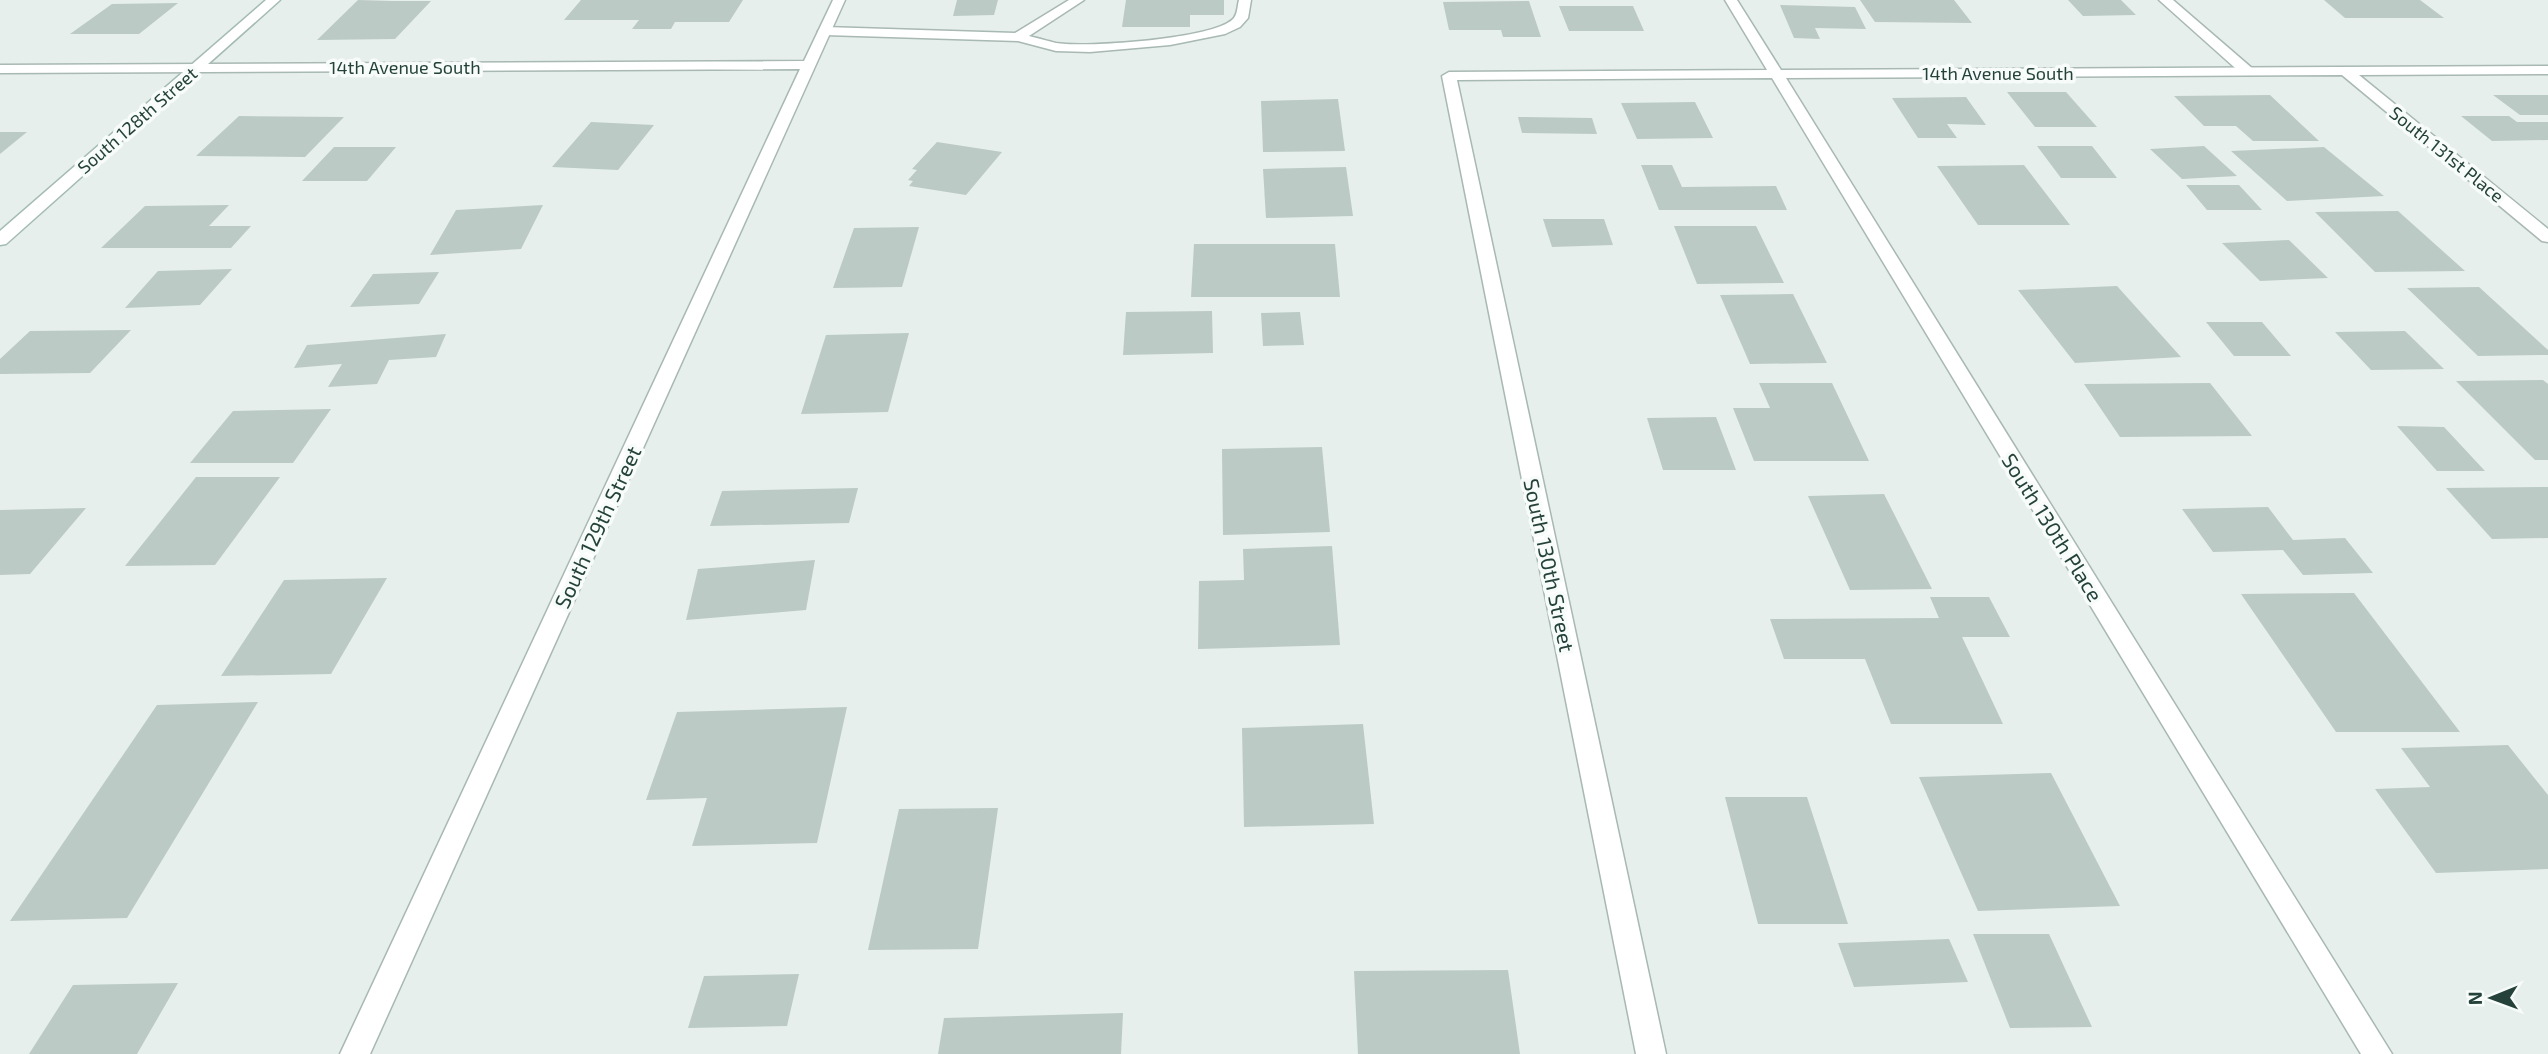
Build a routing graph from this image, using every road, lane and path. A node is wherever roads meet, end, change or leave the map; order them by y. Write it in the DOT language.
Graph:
graph roads {
  1 [pos="274,0"];
  2 [pos="839,0"];
  3 [pos="1078,0"];
  4 [pos="1245,0"];
  5 [pos="1731,0"];
  6 [pos="2165,0"];
  7 [pos="825,31"];
  8 [pos="1018,37"];
  9 [pos="810,65"];
  10 [pos="197,68"];
  11 [pos="0,69"];
  12 [pos="2548,70"];
  13 [pos="2345,71"];
  14 [pos="2248,72"];
  15 [pos="1775,74"];
  16 [pos="1449,76"];
  17 [pos="2548,237"];
  18 [pos="0,240"];
  19 [pos="355,1054"];
  20 [pos="1651,1054"];
  21 [pos="2377,1054"];
  1 -- 10 [label="street, South 128th Street"];
  2 -- 7 [label="street, South 129th Street"];
  3 -- 8 [label="street"];
  4 -- 8 [label="street"];
  5 -- 15 [label="street, South 130th Place"];
  6 -- 14 [label="street"];
  7 -- 8 [label="street"];
  7 -- 9 [label="street, South 129th Street"];
  9 -- 10 [label="street, 14th Avenue South"];
  9 -- 19 [label="street, South 129th Street"];
  10 -- 11 [label="street, 14th Avenue South"];
  10 -- 18 [label="street, South 128th Street"];
  12 -- 13 [label="street, 14th Avenue South"];
  13 -- 14 [label="street, 14th Avenue South"];
  13 -- 17 [label="street, South 131st Place"];
  14 -- 15 [label="street, 14th Avenue South"];
  15 -- 16 [label="street, 14th Avenue South"];
  15 -- 21 [label="street, South 130th Place"];
  16 -- 20 [label="street, South 130th Street"];
}
